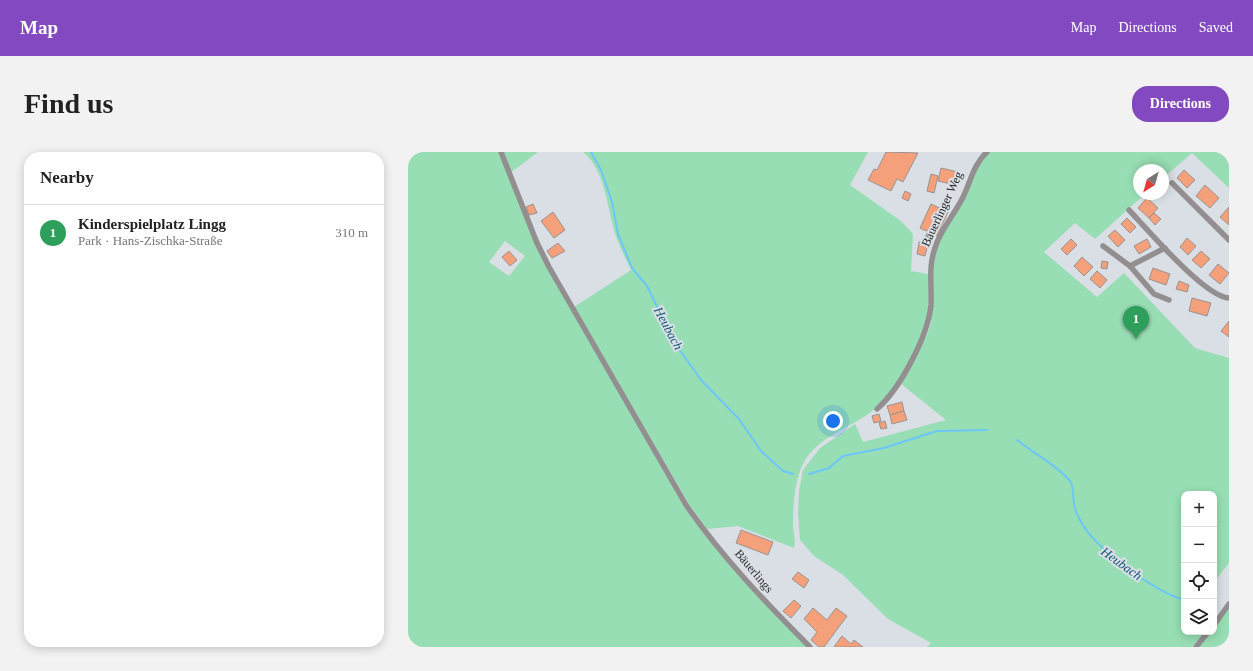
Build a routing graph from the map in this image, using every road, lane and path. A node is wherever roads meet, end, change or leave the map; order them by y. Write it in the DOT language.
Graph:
graph roads {
  1 [pos="501,152"];
  2 [pos="987,152"];
  3 [pos="1172,183"];
  4 [pos="1129,210"];
  5 [pos="1229,240"];
  6 [pos="1103,246"];
  7 [pos="1165,248"];
  8 [pos="1130,266"];
  9 [pos="1229,298"];
  10 [pos="1169,300"];
  11 [pos="877,409"];
  12 [pos="1229,604"];
  13 [pos="1217,621"];
  14 [pos="1206,635"];
  15 [pos="810,647"];
  16 [pos="1196,647"];
  1 -- 15 [label="street, Bäuerlings"];
  2 -- 11 [label="street, Bäuerlinger Weg"];
  3 -- 5 [label="street"];
  4 -- 7 [label="street"];
  6 -- 8 [label="street"];
  7 -- 8 [label="street"];
  7 -- 9 [label="street"];
  8 -- 10 [label="street"];
  12 -- 13 [label="street"];
  14 -- 16 [label="street"];
}
